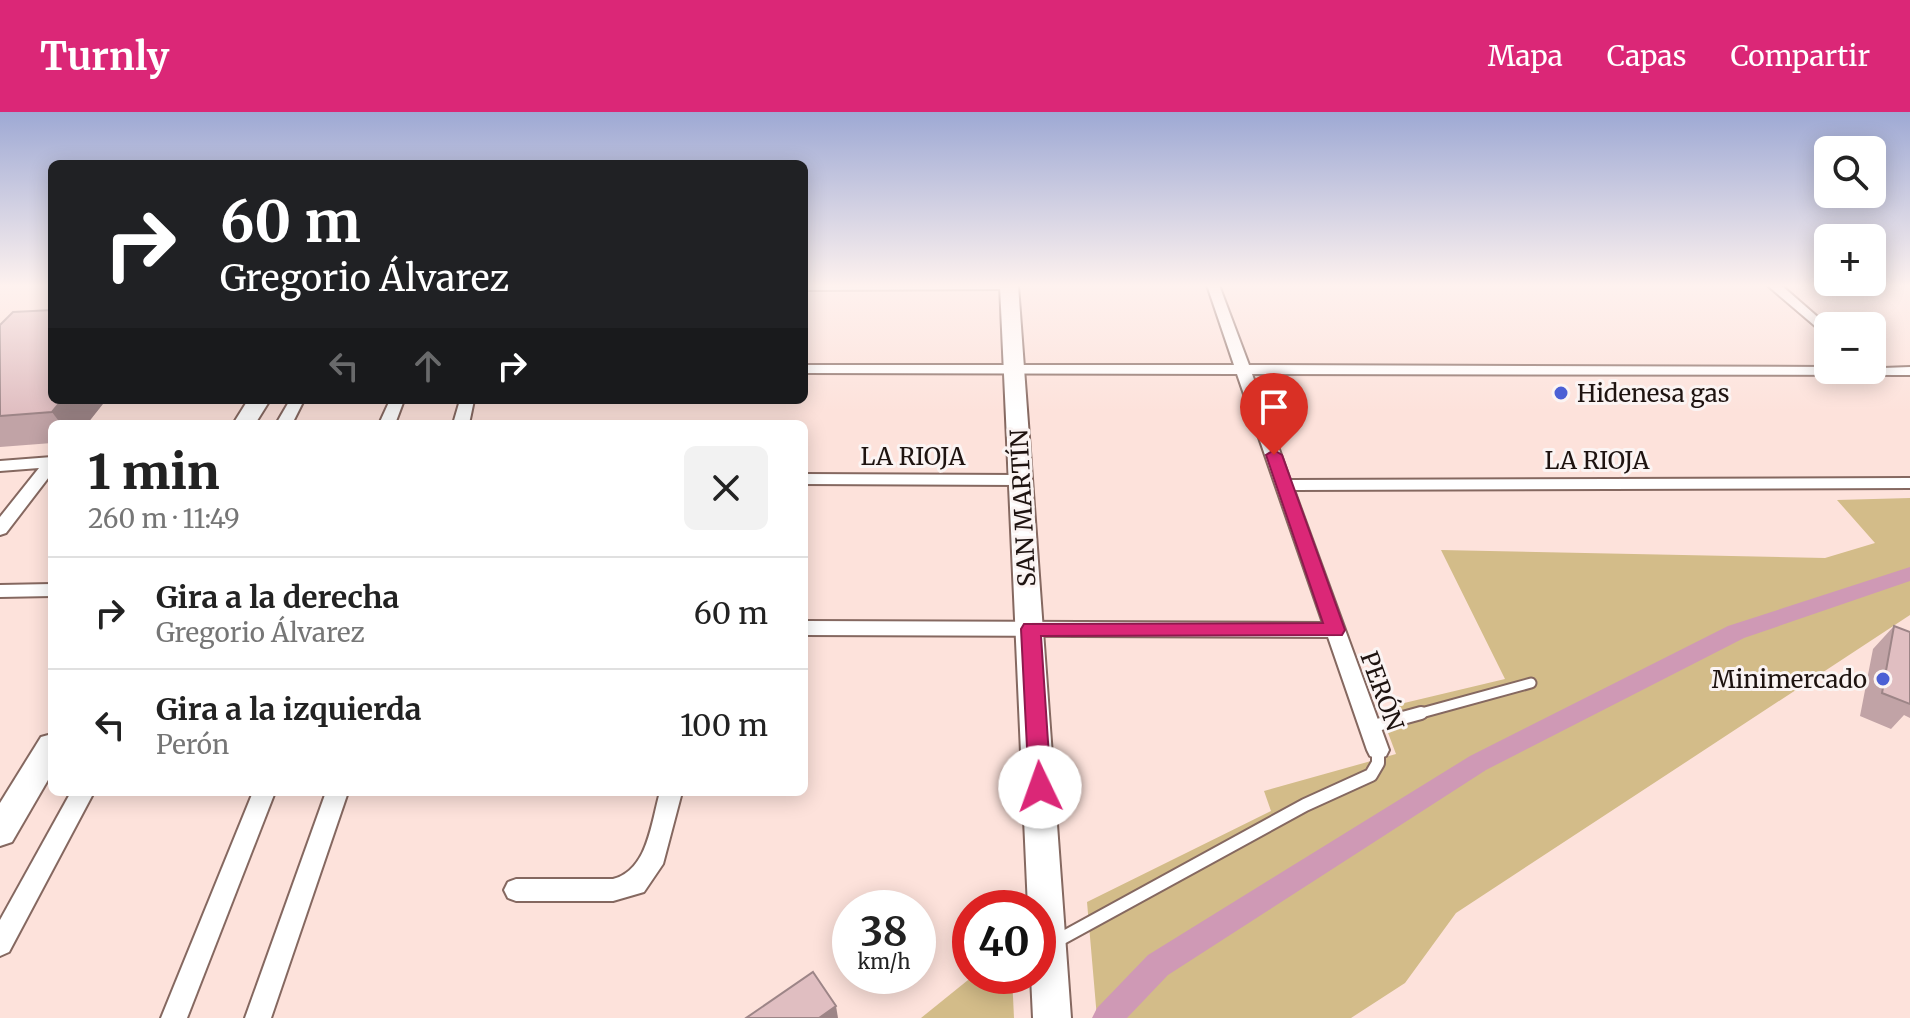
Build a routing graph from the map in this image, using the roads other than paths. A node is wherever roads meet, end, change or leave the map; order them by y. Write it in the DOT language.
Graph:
graph roads {
  1 [pos="1012,327"];
  2 [pos="1228,327"];
  3 [pos="1242,368"];
  4 [pos="808,369"];
  5 [pos="1015,369"];
  6 [pos="1814,370"];
  7 [pos="1886,370"];
  8 [pos="1910,371"];
  9 [pos="48,462"];
  10 [pos="0,466"];
  11 [pos="48,467"];
  12 [pos="808,479"];
  13 [pos="1021,480"];
  14 [pos="1910,483"];
  15 [pos="1284,485"];
  16 [pos="0,529"];
  17 [pos="48,590"];
  18 [pos="0,591"];
  19 [pos="808,628"];
  20 [pos="1030,629"];
  21 [pos="1336,630"];
  22 [pos="1531,683"];
  23 [pos="1370,727"];
  24 [pos="1378,750"];
  25 [pos="48,751"];
  26 [pos="12,793"];
  27 [pos="81,796"];
  28 [pos="262,796"];
  29 [pos="336,796"];
  30 [pos="670,796"];
  31 [pos="0,832"];
  32 [pos="516,890"];
  33 [pos="1047,890"];
  34 [pos="1056,942"];
  35 [pos="0,944"];
  36 [pos="1051,994"];
  37 [pos="174,1018"];
  38 [pos="258,1018"];
  39 [pos="1052,1018"];
  1 -- 5 [label="street, SAN MARTÍN"];
  2 -- 3 [label="street, PERÓN"];
  3 -- 5 [label="street"];
  3 -- 6 [label="street"];
  3 -- 15 [label="street, PERÓN"];
  4 -- 5 [label="street"];
  5 -- 13 [label="street, SAN MARTÍN"];
  7 -- 8 [label="street"];
  9 -- 10 [label="street"];
  11 -- 16 [label="street"];
  12 -- 13 [label="street, LA RIOJA"];
  13 -- 20 [label="street, SAN MARTÍN"];
  14 -- 15 [label="street, LA RIOJA"];
  15 -- 21 [label="street, PERÓN"];
  17 -- 18 [label="street"];
  19 -- 20 [label="street"];
  20 -- 21 [label="street"];
  20 -- 33 [label="street, SAN MARTÍN"];
  21 -- 23 [label="street, PERÓN"];
  22 -- 23 [label="lane"];
  23 -- 24 [label="street, PERÓN"];
  24 -- 34 [label="lane"];
  25 -- 26 [label="street"];
  26 -- 31 [label="street"];
  27 -- 35 [label="street"];
  28 -- 37 [label="street"];
  29 -- 38 [label="street"];
  30 -- 32 [label="street"];
  36 -- 39 [label="street, SAN MARTÍN"];
}
